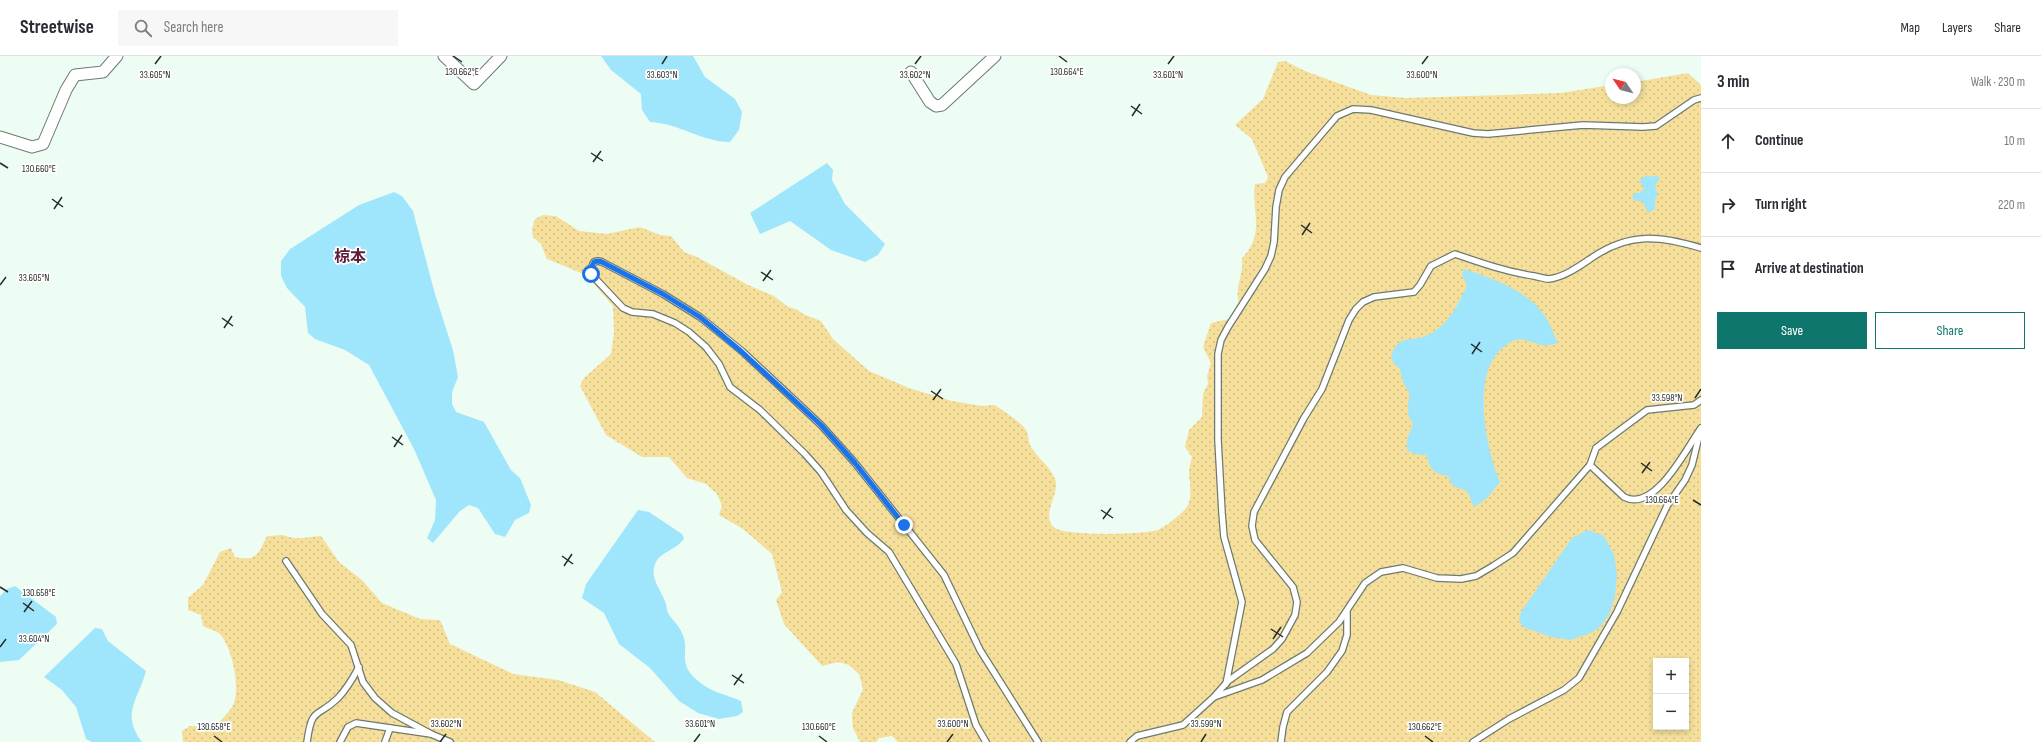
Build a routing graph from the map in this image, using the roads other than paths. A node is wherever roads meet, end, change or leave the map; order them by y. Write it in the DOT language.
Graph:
graph roads {
  1 [pos="117,56"];
  2 [pos="444,56"];
  3 [pos="502,56"];
  4 [pos="996,56"];
  5 [pos="911,72"];
  6 [pos="1701,98"];
  7 [pos="0,137"];
  8 [pos="1701,248"];
  9 [pos="1701,400"];
  10 [pos="1701,429"];
  11 [pos="1590,465"];
  12 [pos="286,561"];
  13 [pos="1347,612"];
  14 [pos="359,667"];
  15 [pos="1226,684"];
  16 [pos="1214,697"];
  17 [pos="390,728"];
  18 [pos="431,734"];
  19 [pos="307,742"];
  20 [pos="340,742"];
  21 [pos="385,742"];
  22 [pos="450,742"];
  23 [pos="986,742"];
  24 [pos="1038,742"];
  25 [pos="1130,742"];
  26 [pos="1281,742"];
  27 [pos="1473,742"];
  1 -- 7 [label="street"];
  2 -- 3 [label="street"];
  4 -- 5 [label="street"];
  6 -- 15 [label="lane"];
  8 -- 15 [label="lane"];
  9 -- 11 [label="lane"];
  10 -- 11 [label="lane"];
  10 -- 27 [label="lane"];
  11 -- 13 [label="lane"];
  12 -- 14 [label="lane"];
  13 -- 16 [label="lane"];
  13 -- 26 [label="lane"];
  14 -- 18 [label="lane"];
  14 -- 19 [label="lane"];
  15 -- 16 [label="lane"];
  16 -- 25 [label="lane"];
  17 -- 18 [label="lane"];
  17 -- 20 [label="lane"];
  17 -- 21 [label="lane"];
  18 -- 22 [label="lane"];
  23 -- 24 [label="lane"];
}
